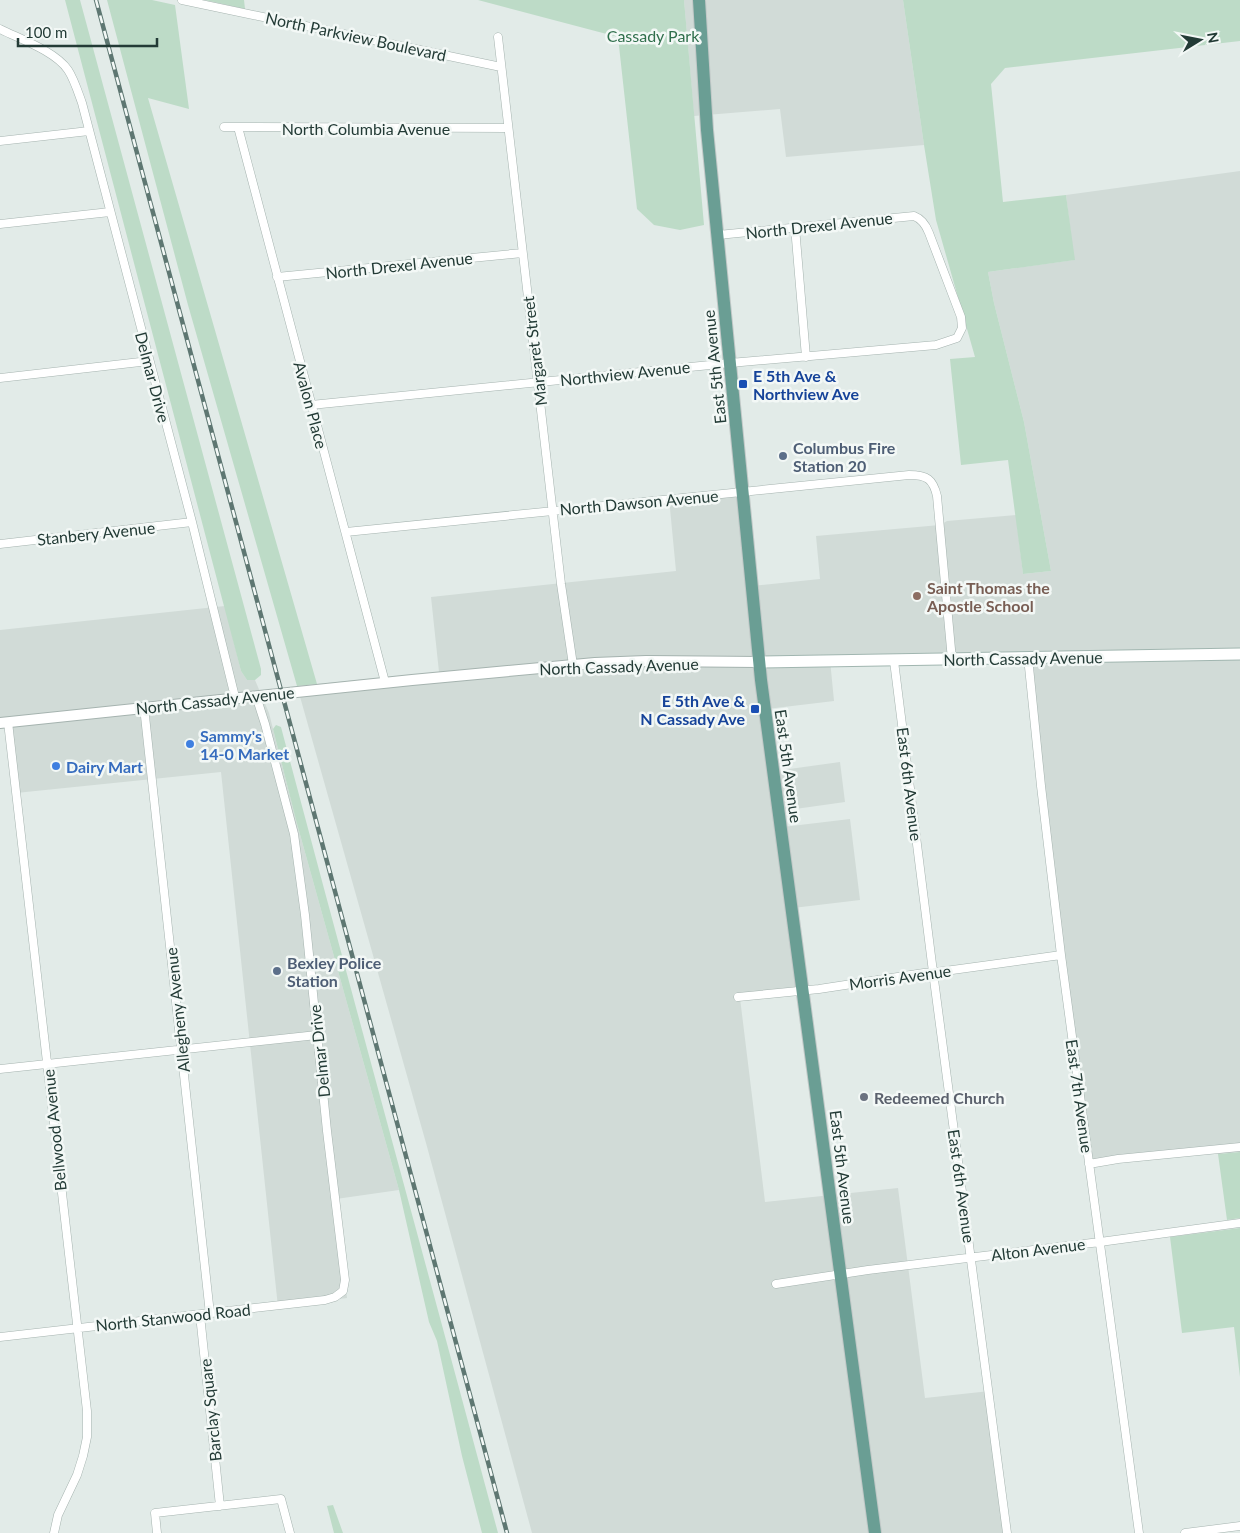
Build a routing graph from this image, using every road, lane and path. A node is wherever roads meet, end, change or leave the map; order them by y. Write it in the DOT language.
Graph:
graph roads {
  1 [pos="182,0"];
  2 [pos="699,0"];
  3 [pos="0,29"];
  4 [pos="498,37"];
  5 [pos="501,67"];
  6 [pos="224,127"];
  7 [pos="238,127"];
  8 [pos="508,128"];
  9 [pos="89,131"];
  10 [pos="0,141"];
  11 [pos="110,212"];
  12 [pos="920,218"];
  13 [pos="0,224"];
  14 [pos="795,227"];
  15 [pos="718,235"];
  16 [pos="522,253"];
  17 [pos="277,277"];
  18 [pos="806,357"];
  19 [pos="149,361"];
  20 [pos="730,362"];
  21 [pos="0,378"];
  22 [pos="537,382"];
  23 [pos="311,404"];
  24 [pos="742,493"];
  25 [pos="552,510"];
  26 [pos="192,522"];
  27 [pos="346,532"];
  28 [pos="0,544"];
  29 [pos="1240,654"];
  30 [pos="1028,658"];
  31 [pos="952,660"];
  32 [pos="894,661"];
  33 [pos="759,662"];
  34 [pos="573,665"];
  35 [pos="386,682"];
  36 [pos="256,696"];
  37 [pos="235,697"];
  38 [pos="144,707"];
  39 [pos="4,723"];
  40 [pos="1061,954"];
  41 [pos="933,972"];
  42 [pos="803,991"];
  43 [pos="738,997"];
  44 [pos="317,1035"];
  45 [pos="181,1049"];
  46 [pos="47,1064"];
  47 [pos="0,1069"];
  48 [pos="1240,1147"];
  49 [pos="1089,1164"];
  50 [pos="1240,1222"];
  51 [pos="1100,1242"];
  52 [pos="971,1257"];
  53 [pos="841,1275"];
  54 [pos="776,1284"];
  55 [pos="343,1291"];
  56 [pos="200,1314"];
  57 [pos="210,1314"];
  58 [pos="77,1327"];
  59 [pos="0,1337"];
  60 [pos="220,1506"];
  61 [pos="1240,1526"];
  62 [pos="54,1533"];
  63 [pos="157,1533"];
  64 [pos="290,1533"];
  65 [pos="875,1533"];
  66 [pos="1007,1533"];
  67 [pos="1138,1533"];
  68 [pos="1184,1533"];
  1 -- 5 [label="street, North Parkview Boulevard"];
  2 -- 15 [label="main road, East 5th Avenue"];
  3 -- 9 [label="street, Delmar Drive"];
  4 -- 5 [label="street, Margaret Street"];
  5 -- 8 [label="street, Margaret Street"];
  6 -- 7 [label="street, North Columbia Avenue"];
  7 -- 8 [label="street, North Columbia Avenue"];
  7 -- 17 [label="street, Avalon Place"];
  8 -- 16 [label="street, Margaret Street"];
  9 -- 10 [label="street"];
  9 -- 11 [label="street, Delmar Drive"];
  11 -- 13 [label="street"];
  11 -- 19 [label="street, Delmar Drive"];
  12 -- 14 [label="street, North Drexel Avenue"];
  12 -- 18 [label="street, Northview Avenue"];
  14 -- 15 [label="street, North Drexel Avenue"];
  14 -- 18 [label="street"];
  15 -- 20 [label="main road, East 5th Avenue"];
  16 -- 17 [label="street, North Drexel Avenue"];
  16 -- 22 [label="street, Margaret Street"];
  17 -- 23 [label="street, Avalon Place"];
  18 -- 20 [label="street, Northview Avenue"];
  19 -- 21 [label="street"];
  19 -- 26 [label="street, Delmar Drive"];
  20 -- 22 [label="street, Northview Avenue"];
  20 -- 24 [label="main road, East 5th Avenue"];
  22 -- 23 [label="street, Northview Avenue"];
  22 -- 25 [label="street, Margaret Street"];
  23 -- 27 [label="street, Avalon Place"];
  24 -- 25 [label="street, North Dawson Avenue"];
  24 -- 31 [label="street, North Dawson Avenue"];
  24 -- 33 [label="main road, East 5th Avenue"];
  25 -- 27 [label="street, North Dawson Avenue"];
  25 -- 34 [label="street, Margaret Street"];
  26 -- 28 [label="street, Stanbery Avenue"];
  26 -- 37 [label="street, Delmar Drive"];
  27 -- 35 [label="street, Avalon Place"];
  29 -- 30 [label="main road, North Cassady Avenue"];
  30 -- 31 [label="main road, North Cassady Avenue"];
  30 -- 40 [label="street, East 7th Avenue"];
  31 -- 32 [label="main road, North Cassady Avenue"];
  32 -- 33 [label="main road, North Cassady Avenue"];
  32 -- 41 [label="street, East 6th Avenue"];
  33 -- 34 [label="street, North Cassady Avenue"];
  33 -- 42 [label="main road, East 5th Avenue"];
  34 -- 35 [label="street, North Cassady Avenue"];
  35 -- 36 [label="street, North Cassady Avenue"];
  36 -- 37 [label="street, North Cassady Avenue"];
  36 -- 44 [label="street, Delmar Drive"];
  37 -- 38 [label="street, North Cassady Avenue"];
  38 -- 39 [label="street, North Cassady Avenue"];
  38 -- 45 [label="street, Allegheny Avenue"];
  39 -- 46 [label="street, Bellwood Avenue"];
  40 -- 41 [label="street, Morris Avenue"];
  40 -- 49 [label="street, East 7th Avenue"];
  41 -- 42 [label="street, Morris Avenue"];
  41 -- 52 [label="street, East 6th Avenue"];
  42 -- 43 [label="street, Morris Avenue"];
  42 -- 53 [label="main road, East 5th Avenue"];
  44 -- 45 [label="street"];
  44 -- 55 [label="street, Delmar Drive"];
  45 -- 46 [label="street"];
  45 -- 57 [label="street, Allegheny Avenue"];
  46 -- 47 [label="street"];
  46 -- 58 [label="street, Bellwood Avenue"];
  48 -- 49 [label="street"];
  49 -- 51 [label="street, East 7th Avenue"];
  50 -- 51 [label="street, Alton Avenue"];
  51 -- 52 [label="street, Alton Avenue"];
  51 -- 67 [label="street, East 7th Avenue"];
  52 -- 53 [label="street, Alton Avenue"];
  52 -- 66 [label="street, East 6th Avenue"];
  53 -- 54 [label="street, Alton Avenue"];
  53 -- 65 [label="main road, East 5th Avenue"];
  55 -- 57 [label="street, North Stanwood Road"];
  56 -- 57 [label="street, North Stanwood Road"];
  56 -- 58 [label="street, North Stanwood Road"];
  56 -- 60 [label="street, Barclay Square"];
  58 -- 59 [label="street, North Stanwood Road"];
  58 -- 62 [label="street, Bellwood Avenue"];
  60 -- 63 [label="street"];
  60 -- 64 [label="street"];
  61 -- 68 [label="street"];
}
